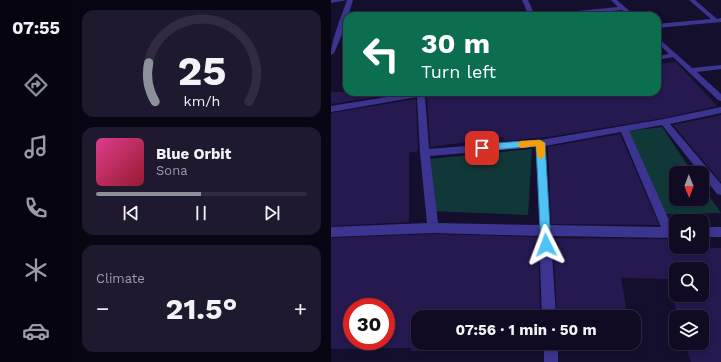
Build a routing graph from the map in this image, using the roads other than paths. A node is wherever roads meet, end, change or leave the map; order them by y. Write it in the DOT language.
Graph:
graph roads {
  1 [pos="344,0"];
  2 [pos="350,0"];
  3 [pos="525,0"];
  4 [pos="615,0"];
  5 [pos="692,0"];
  6 [pos="331,1"];
  7 [pos="624,8"];
  8 [pos="348,12"];
  9 [pos="530,12"];
  10 [pos="594,12"];
  11 [pos="628,12"];
  12 [pos="718,20"];
  13 [pos="661,26"];
  14 [pos="343,32"];
  15 [pos="661,43"];
  16 [pos="331,53"];
  17 [pos="674,55"];
  18 [pos="661,57"];
  19 [pos="721,66"];
  20 [pos="691,70"];
  21 [pos="404,96"];
  22 [pos="421,96"];
  23 [pos="721,98"];
  24 [pos="331,109"];
  25 [pos="721,110"];
  26 [pos="664,122"];
  27 [pos="624,129"];
  28 [pos="540,143"];
  29 [pos="425,153"];
  30 [pos="721,191"];
  31 [pos="669,225"];
  32 [pos="433,228"];
  33 [pos="545,231"];
  34 [pos="331,232"];
  35 [pos="709,232"];
  36 [pos="721,232"];
  37 [pos="669,233"];
  38 [pos="549,310"];
  39 [pos="551,350"];
  40 [pos="551,362"];
  1 -- 6 [label="street"];
  2 -- 8 [label="street"];
  3 -- 9 [label="street"];
  4 -- 7 [label="street"];
  5 -- 12 [label="street"];
  7 -- 10 [label="street"];
  7 -- 11 [label="street"];
  12 -- 13 [label="street"];
  14 -- 16 [label="street"];
  15 -- 17 [label="street"];
  17 -- 18 [label="street"];
  17 -- 20 [label="street"];
  19 -- 20 [label="street"];
  20 -- 23 [label="street"];
  21 -- 24 [label="street"];
  22 -- 29 [label="street"];
  25 -- 26 [label="street"];
  26 -- 27 [label="street"];
  26 -- 30 [label="street"];
  27 -- 28 [label="street"];
  27 -- 31 [label="street"];
  28 -- 29 [label="street"];
  28 -- 33 [label="street"];
  29 -- 32 [label="street"];
  32 -- 33 [label="street"];
  32 -- 34 [label="street"];
  33 -- 37 [label="street"];
  33 -- 38 [label="street"];
  35 -- 36 [label="street"];
  39 -- 40 [label="street"];
}
